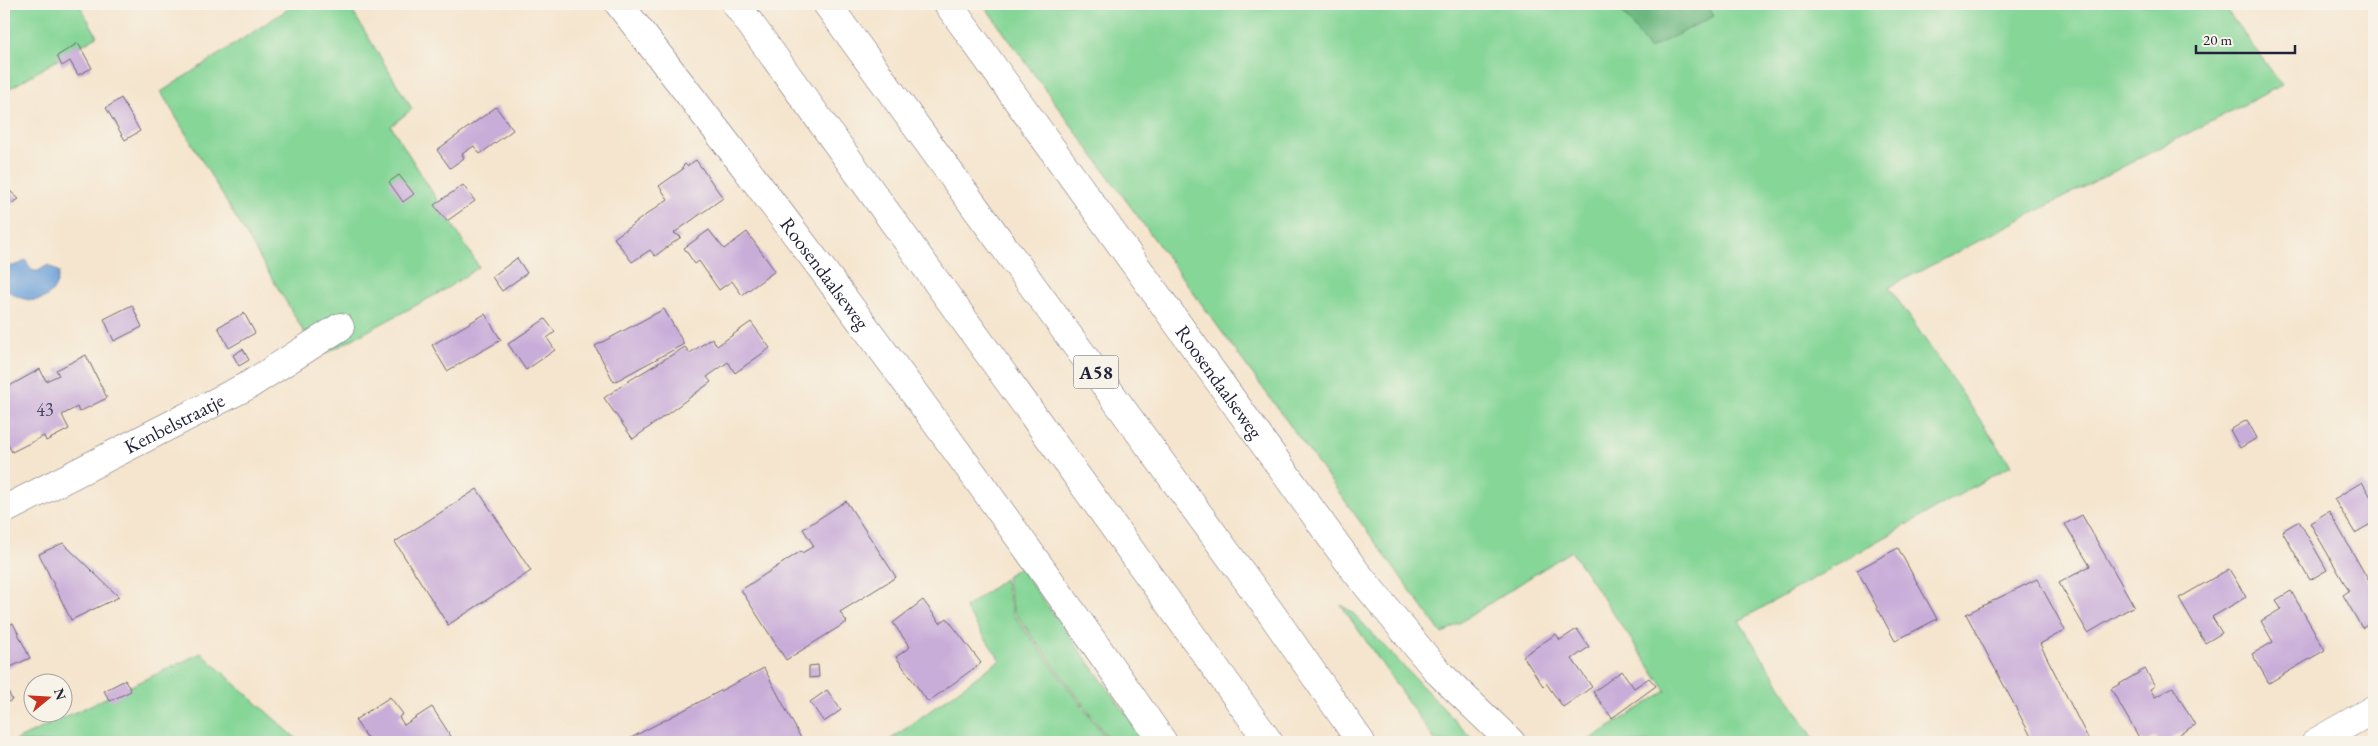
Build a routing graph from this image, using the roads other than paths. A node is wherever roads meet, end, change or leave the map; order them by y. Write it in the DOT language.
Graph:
graph roads {
  1 [pos="619,4"];
  2 [pos="736,4"];
  3 [pos="827,4"];
  4 [pos="948,4"];
  5 [pos="340,327"];
  6 [pos="4,510"];
  7 [pos="2374,709"];
  8 [pos="1163,742"];
  9 [pos="1269,742"];
  10 [pos="1361,742"];
  11 [pos="1511,742"];
  12 [pos="2316,742"];
  1 -- 8 [label="main road, Roosendaalseweg"];
  2 -- 9 [label="main road"];
  3 -- 10 [label="main road, A58"];
  4 -- 11 [label="main road, Roosendaalseweg"];
  5 -- 6 [label="main road, Kenbelstraatje"];
  7 -- 12 [label="main road"];
}
